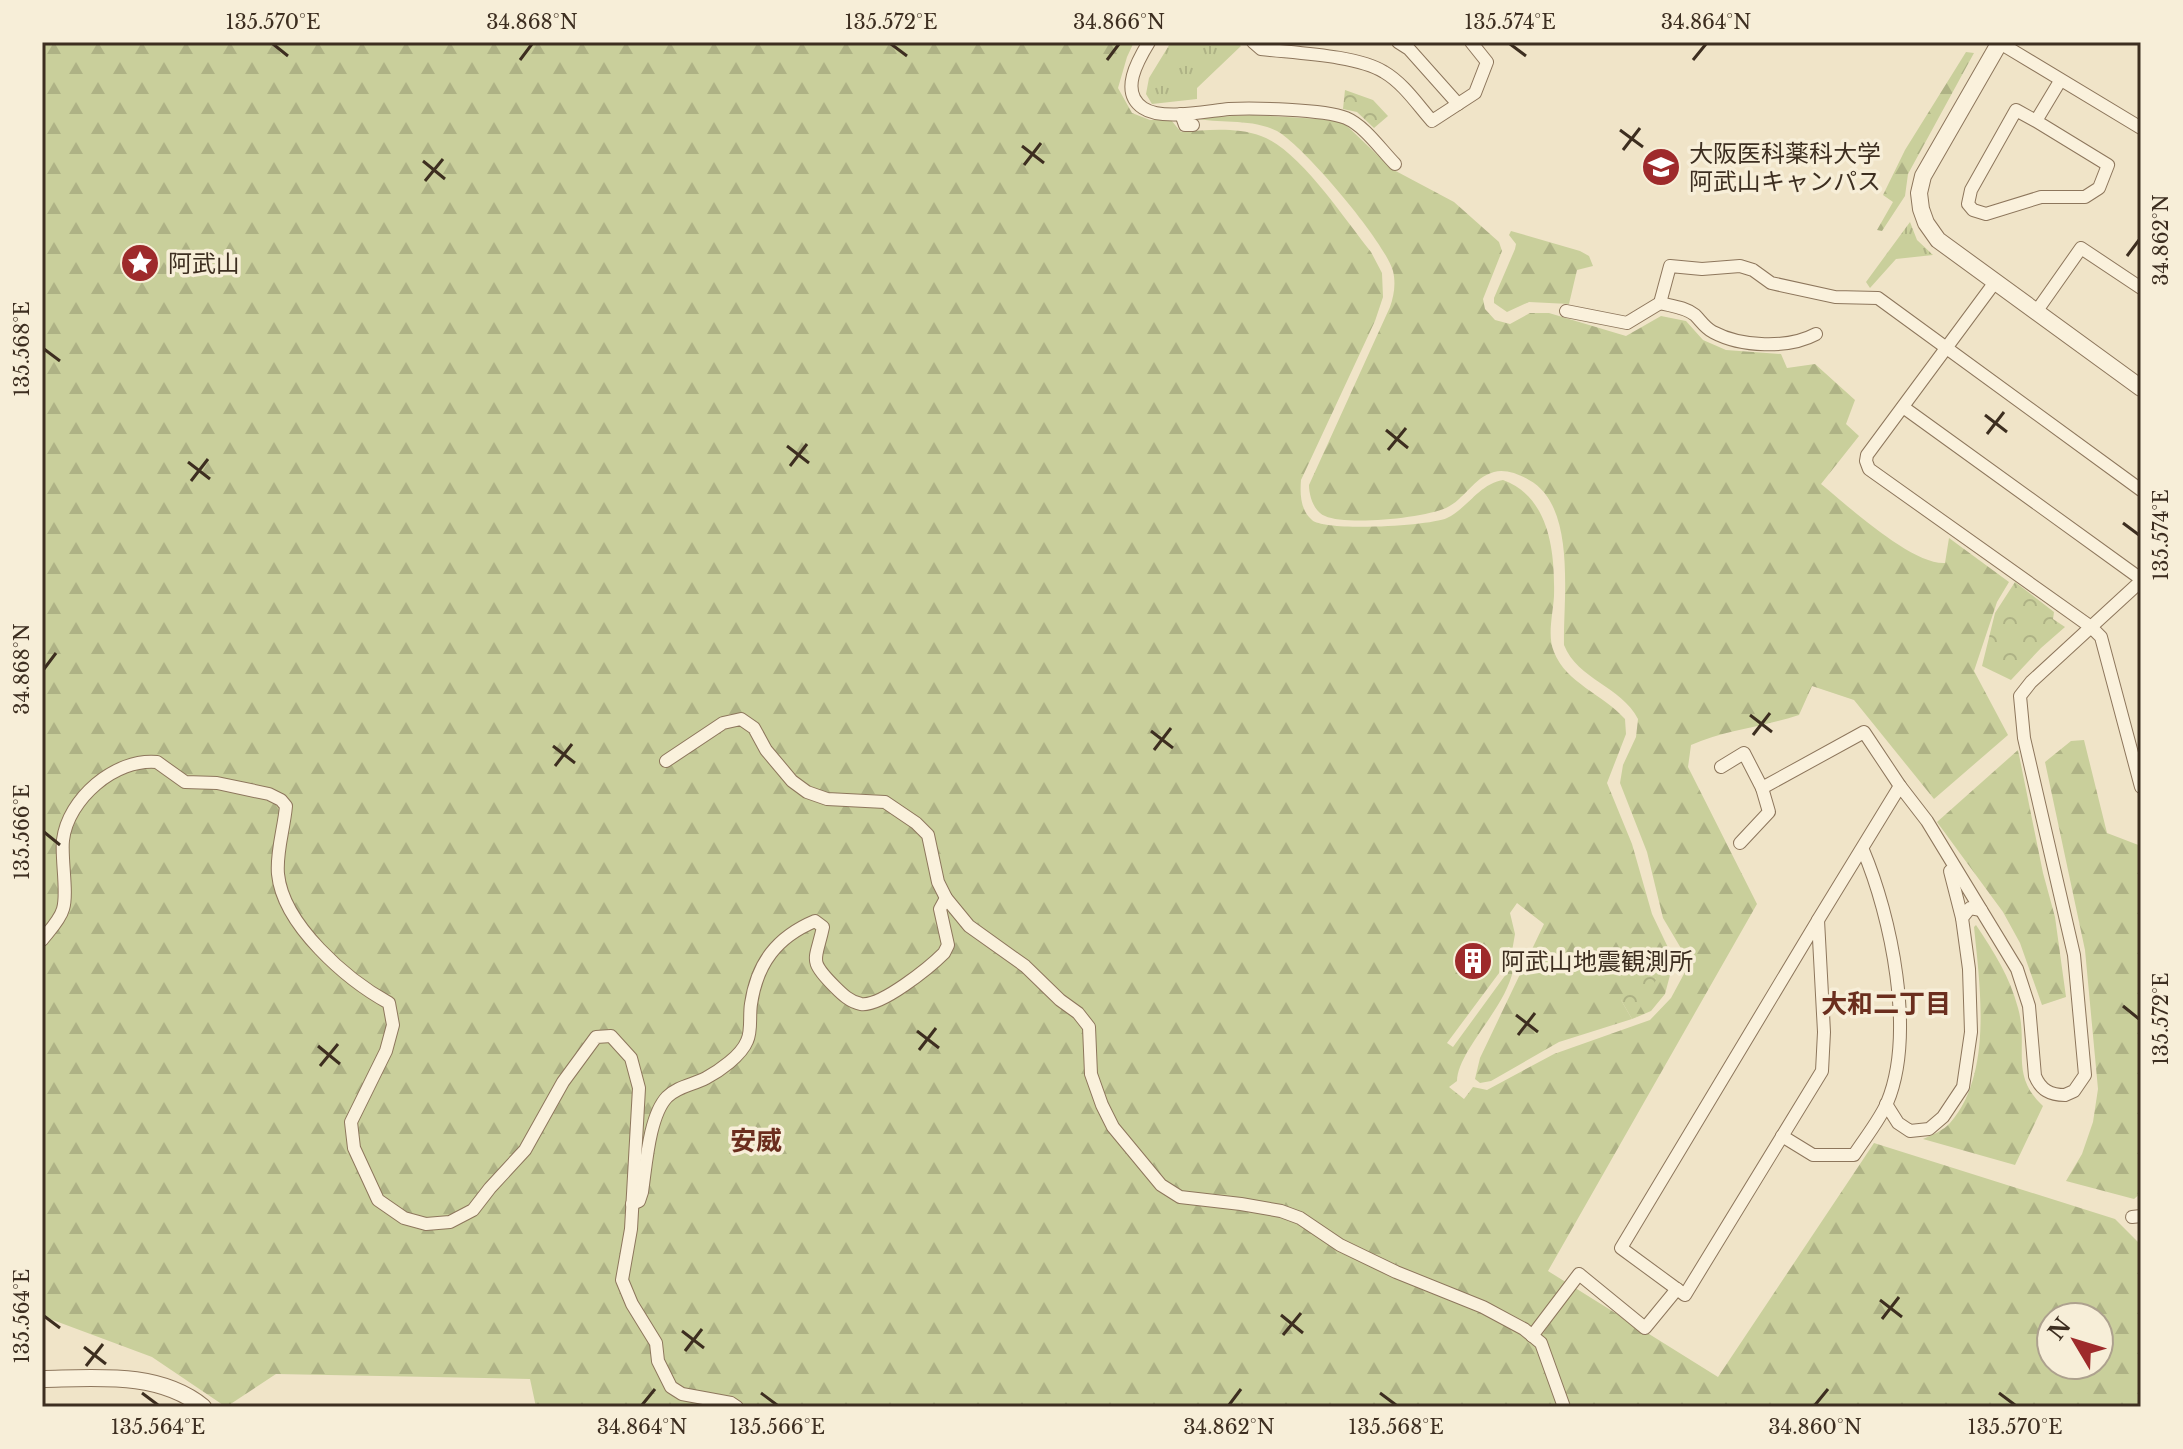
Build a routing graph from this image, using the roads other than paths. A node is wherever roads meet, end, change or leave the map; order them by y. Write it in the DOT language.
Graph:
graph roads {
  1 [pos="1149,42"];
  2 [pos="1253,42"];
  3 [pos="1398,42"];
  4 [pos="1471,42"];
  5 [pos="2000,42"];
  6 [pos="2060,81"];
  7 [pos="1458,104"];
  8 [pos="1181,114"];
  9 [pos="2036,121"];
  10 [pos="1193,125"];
  11 [pos="2141,128"];
  12 [pos="1395,164"];
  13 [pos="1995,282"];
  14 [pos="2141,288"];
  15 [pos="1660,303"];
  16 [pos="1566,311"];
  17 [pos="2036,312"];
  18 [pos="1816,334"];
  19 [pos="1947,347"];
  20 [pos="2141,388"];
  21 [pos="1903,407"];
  22 [pos="2141,490"];
  23 [pos="2141,580"];
  24 [pos="2091,627"];
  25 [pos="666,761"];
  26 [pos="1721,767"];
  27 [pos="1900,786"];
  28 [pos="2141,787"];
  29 [pos="1762,788"];
  30 [pos="1740,843"];
  31 [pos="1941,844"];
  32 [pos="1863,850"];
  33 [pos="946,898"];
  34 [pos="1981,910"];
  35 [pos="1962,918"];
  36 [pos="1818,920"];
  37 [pos="42,940"];
  38 [pos="1886,1104"];
  39 [pos="1782,1136"];
  40 [pos="632,1204"];
  41 [pos="1677,1289"];
  42 [pos="1532,1336"];
  43 [pos="42,1379"];
  44 [pos="200,1404"];
  45 [pos="737,1407"];
  46 [pos="1564,1407"];
  1 -- 8 [label="street"];
  2 -- 7 [label="street"];
  3 -- 7 [label="street"];
  4 -- 7 [label="street"];
  5 -- 6 [label="street"];
  5 -- 13 [label="street"];
  6 -- 9 [label="street"];
  6 -- 11 [label="street"];
  8 -- 10 [label="street"];
  8 -- 12 [label="street"];
  9 -- 9 [label="street"];
  13 -- 17 [label="street"];
  13 -- 19 [label="street"];
  14 -- 17 [label="street"];
  15 -- 16 [label="street"];
  15 -- 18 [label="street"];
  15 -- 19 [label="street"];
  17 -- 20 [label="street"];
  19 -- 21 [label="street"];
  19 -- 22 [label="street"];
  21 -- 23 [label="street"];
  21 -- 24 [label="street"];
  23 -- 24 [label="street"];
  24 -- 28 [label="street"];
  24 -- 34 [label="street"];
  25 -- 33 [label="street"];
  26 -- 29 [label="street"];
  27 -- 29 [label="street"];
  27 -- 31 [label="street"];
  27 -- 32 [label="street"];
  29 -- 30 [label="street"];
  31 -- 34 [label="street"];
  31 -- 35 [label="street"];
  32 -- 36 [label="street"];
  32 -- 38 [label="street"];
  33 -- 40 [label="street"];
  33 -- 42 [label="street"];
  34 -- 35 [label="street"];
  35 -- 38 [label="street"];
  36 -- 39 [label="street"];
  36 -- 41 [label="street"];
  37 -- 40 [label="street"];
  38 -- 39 [label="street"];
  39 -- 41 [label="street"];
  40 -- 45 [label="street"];
  41 -- 42 [label="street"];
  42 -- 46 [label="street"];
  43 -- 44 [label="street"];
}
